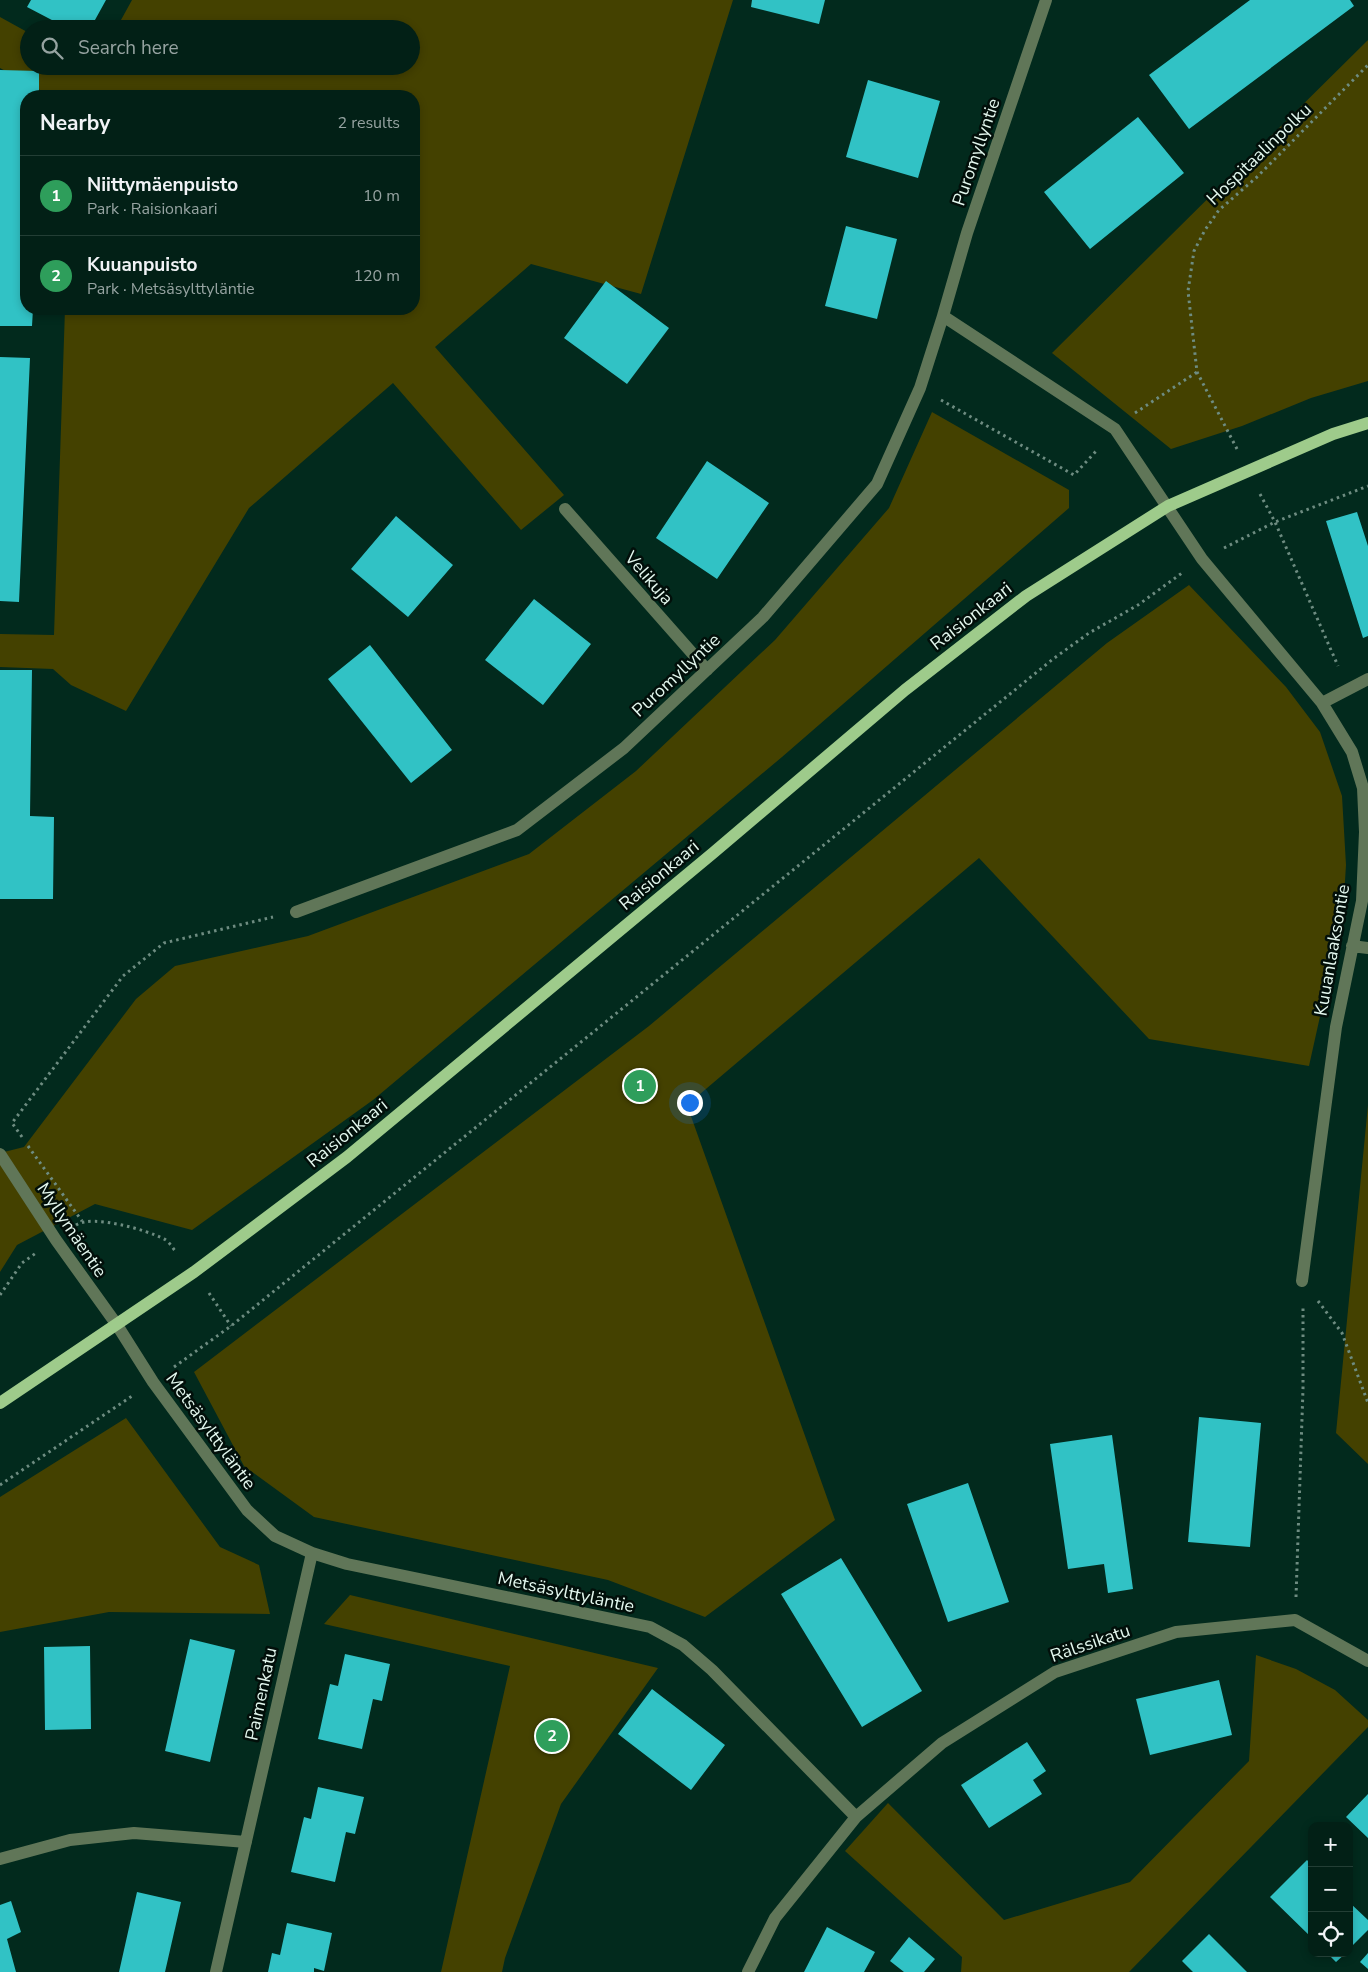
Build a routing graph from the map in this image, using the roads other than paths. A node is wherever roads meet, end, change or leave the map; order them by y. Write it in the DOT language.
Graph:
graph roads {
  1 [pos="1046,0"];
  2 [pos="942,316"];
  3 [pos="1368,423"];
  4 [pos="1168,506"];
  5 [pos="565,509"];
  6 [pos="706,670"];
  7 [pos="1368,679"];
  8 [pos="1322,704"];
  9 [pos="296,912"];
  10 [pos="1352,946"];
  11 [pos="1368,948"];
  12 [pos="0,1154"];
  13 [pos="1302,1281"];
  14 [pos="117,1325"];
  15 [pos="0,1403"];
  16 [pos="312,1553"];
  17 [pos="1368,1661"];
  18 [pos="856,1817"];
  19 [pos="246,1842"];
  20 [pos="0,1859"];
  21 [pos="216,1972"];
  22 [pos="748,1972"];
  1 -- 2 [label="street, Puromyllyntie"];
  2 -- 4 [label="street"];
  2 -- 6 [label="street, Puromyllyntie"];
  3 -- 4 [label="main road, Raisionkaari"];
  4 -- 8 [label="street, Kuuanlaaksontie"];
  4 -- 14 [label="main road, Raisionkaari"];
  5 -- 6 [label="street, Velikuja"];
  6 -- 9 [label="street, Puromyllyntie"];
  7 -- 8 [label="street"];
  8 -- 10 [label="street, Kuuanlaaksontie"];
  10 -- 11 [label="street"];
  10 -- 13 [label="street, Kuuanlaaksontie"];
  12 -- 14 [label="street, Myllymäentie"];
  14 -- 15 [label="main road, Raisionkaari"];
  14 -- 16 [label="street, Metsäsylttyläntie"];
  16 -- 18 [label="street, Metsäsylttyläntie"];
  16 -- 19 [label="street, Paimenkatu"];
  17 -- 18 [label="street, Rälssikatu"];
  18 -- 22 [label="street"];
  19 -- 20 [label="street"];
  19 -- 21 [label="street, Paimenkatu"];
}
